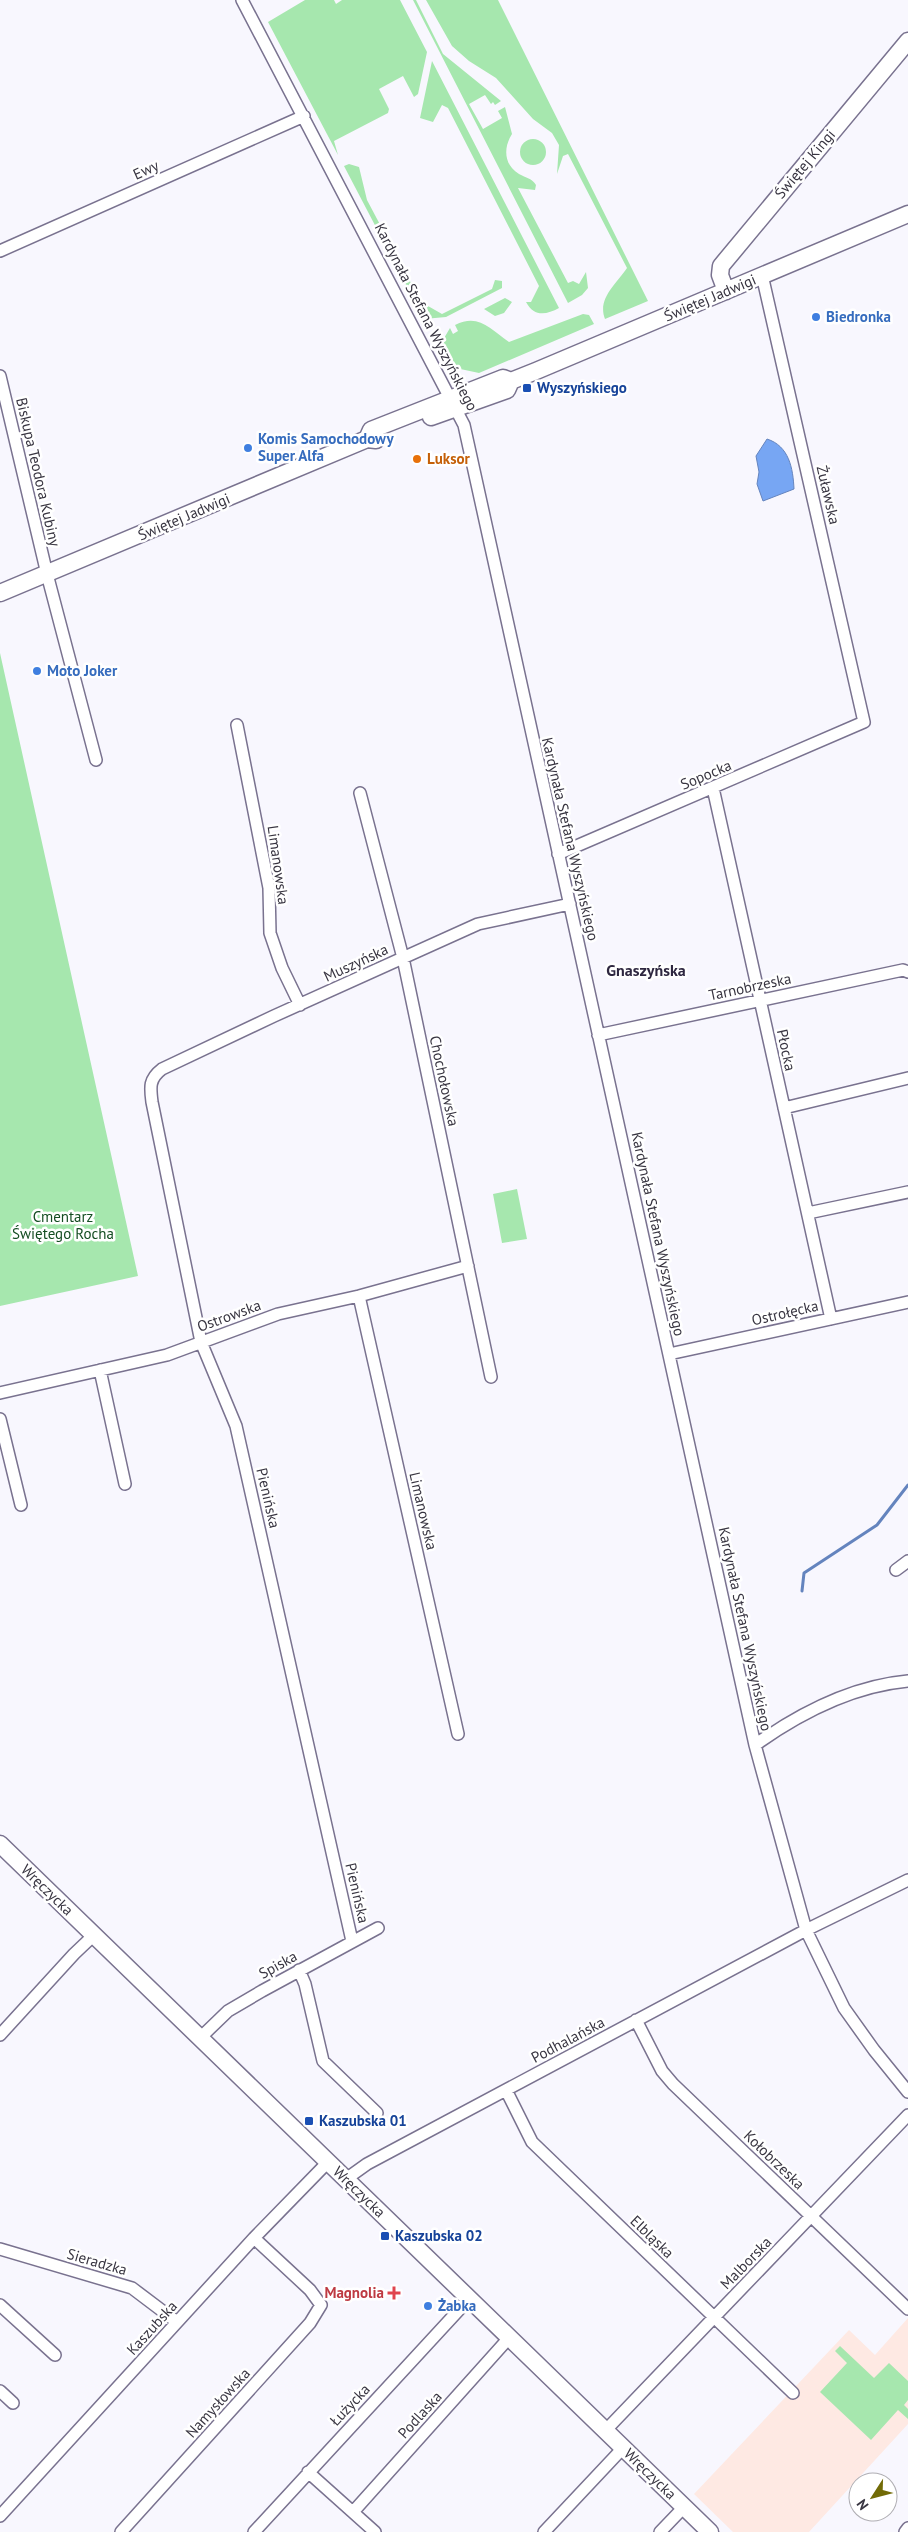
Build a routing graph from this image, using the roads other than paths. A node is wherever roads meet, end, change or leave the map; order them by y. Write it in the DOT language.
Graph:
graph roads {
  1 [pos="242,0"];
  2 [pos="908,41"];
  3 [pos="304,116"];
  4 [pos="908,214"];
  5 [pos="0,251"];
  6 [pos="762,275"];
  7 [pos="726,291"];
  8 [pos="0,376"];
  9 [pos="454,403"];
  10 [pos="47,574"];
  11 [pos="0,593"];
  12 [pos="864,722"];
  13 [pos="237,725"];
  14 [pos="96,760"];
  15 [pos="714,788"];
  16 [pos="360,793"];
  17 [pos="558,854"];
  18 [pos="570,904"];
  19 [pos="403,958"];
  20 [pos="908,972"];
  21 [pos="760,1000"];
  22 [pos="300,1005"];
  23 [pos="598,1035"];
  24 [pos="162,1069"];
  25 [pos="908,1078"];
  26 [pos="784,1108"];
  27 [pos="908,1192"];
  28 [pos="808,1213"];
  29 [pos="468,1266"];
  30 [pos="359,1296"];
  31 [pos="908,1302"];
  32 [pos="831,1319"];
  33 [pos="202,1342"];
  34 [pos="669,1354"];
  35 [pos="100,1370"];
  36 [pos="491,1377"];
  37 [pos="0,1393"];
  38 [pos="0,1419"];
  39 [pos="125,1484"];
  40 [pos="21,1505"];
  41 [pos="908,1561"];
  42 [pos="896,1570"];
  43 [pos="908,1681"];
  44 [pos="458,1734"];
  45 [pos="755,1745"];
  46 [pos="0,1844"];
  47 [pos="908,1880"];
  48 [pos="378,1928"];
  49 [pos="806,1930"];
  50 [pos="94,1935"];
  51 [pos="352,1942"];
  52 [pos="298,1970"];
  53 [pos="636,2020"];
  54 [pos="0,2035"];
  55 [pos="198,2039"];
  56 [pos="506,2090"];
  57 [pos="908,2092"];
  58 [pos="378,2112"];
  59 [pos="908,2115"];
  60 [pos="328,2162"];
  61 [pos="346,2179"];
  62 [pos="811,2216"];
  63 [pos="254,2238"];
  64 [pos="1,2251"];
  65 [pos="470,2299"];
  66 [pos="0,2304"];
  67 [pos="908,2309"];
  68 [pos="714,2318"];
  69 [pos="177,2322"];
  70 [pos="509,2338"];
  71 [pos="56,2355"];
  72 [pos="0,2391"];
  73 [pos="794,2393"];
  74 [pos="13,2403"];
  75 [pos="605,2431"];
  76 [pos="623,2448"];
  77 [pos="308,2472"];
  78 [pos="684,2507"];
  79 [pos="353,2512"];
  80 [pos="0,2516"];
  81 [pos="908,2528"];
  82 [pos="121,2532"];
  83 [pos="254,2532"];
  84 [pos="375,2532"];
  85 [pos="544,2532"];
  86 [pos="660,2532"];
  87 [pos="710,2532"];
  88 [pos="905,2532"];
  1 -- 3 [label="street, Kardynała Stefana Wyszyńskiego"];
  2 -- 7 [label="main road, Świętej Kingi"];
  3 -- 5 [label="street, Ewy"];
  3 -- 9 [label="street, Kardynała Stefana Wyszyńskiego"];
  4 -- 6 [label="main road, Świętej Jadwigi"];
  6 -- 7 [label="main road, Świętej Jadwigi"];
  6 -- 12 [label="street, Żuławska"];
  7 -- 9 [label="main road, Świętej Jadwigi"];
  8 -- 10 [label="street, Biskupa Teodora Kubiny"];
  9 -- 10 [label="main road, Świętej Jadwigi"];
  9 -- 17 [label="street, Kardynała Stefana Wyszyńskiego"];
  10 -- 11 [label="main road, Świętej Jadwigi"];
  10 -- 14 [label="street"];
  12 -- 15 [label="street, Sopocka"];
  13 -- 22 [label="street, Limanowska"];
  15 -- 17 [label="street, Sopocka"];
  15 -- 21 [label="street, Płocka"];
  16 -- 19 [label="street, Chochołowska"];
  17 -- 18 [label="street, Kardynała Stefana Wyszyńskiego"];
  18 -- 19 [label="street, Muszyńska"];
  18 -- 23 [label="street, Kardynała Stefana Wyszyńskiego"];
  19 -- 22 [label="street, Muszyńska"];
  19 -- 29 [label="street, Chochołowska"];
  20 -- 21 [label="street, Tarnobrzeska"];
  21 -- 23 [label="street, Tarnobrzeska"];
  21 -- 26 [label="street, Płocka"];
  22 -- 24 [label="street, Muszyńska"];
  23 -- 34 [label="street, Kardynała Stefana Wyszyńskiego"];
  24 -- 33 [label="street, Pienińska"];
  25 -- 26 [label="street"];
  26 -- 28 [label="street, Płocka"];
  27 -- 28 [label="street"];
  28 -- 32 [label="street, Płocka"];
  29 -- 30 [label="street, Ostrowska"];
  29 -- 36 [label="street, Chochołowska"];
  30 -- 33 [label="street, Ostrowska"];
  30 -- 44 [label="street, Limanowska"];
  31 -- 32 [label="street, Ostrołęcka"];
  32 -- 34 [label="street, Ostrołęcka"];
  33 -- 35 [label="street, Ostrowska"];
  33 -- 51 [label="street, Pienińska"];
  34 -- 45 [label="street, Kardynała Stefana Wyszyńskiego"];
  35 -- 37 [label="street, Ostrowska"];
  35 -- 39 [label="street"];
  38 -- 40 [label="street"];
  41 -- 42 [label="street"];
  43 -- 45 [label="street"];
  45 -- 49 [label="street, Kardynała Stefana Wyszyńskiego"];
  46 -- 50 [label="main road, Wręczycka"];
  47 -- 49 [label="street, Podhalańska"];
  48 -- 51 [label="street, Spiska"];
  49 -- 53 [label="street, Podhalańska"];
  49 -- 57 [label="street, Kardynała Stefana Wyszyńskiego"];
  50 -- 54 [label="street"];
  50 -- 55 [label="main road, Wręczycka"];
  51 -- 52 [label="street, Spiska"];
  52 -- 55 [label="street, Spiska"];
  52 -- 58 [label="street"];
  53 -- 56 [label="street, Podhalańska"];
  53 -- 62 [label="street, Kołobrzeska"];
  55 -- 60 [label="main road, Wręczycka"];
  56 -- 61 [label="street, Podhalańska"];
  56 -- 68 [label="street, Elbląska"];
  59 -- 62 [label="street, Malborska"];
  60 -- 61 [label="main road, Wręczycka"];
  60 -- 63 [label="street, Kaszubska"];
  61 -- 65 [label="main road, Wręczycka"];
  62 -- 67 [label="street, Kołobrzeska"];
  62 -- 68 [label="street, Malborska"];
  63 -- 69 [label="street, Kaszubska"];
  63 -- 82 [label="street, Namysłowska"];
  64 -- 69 [label="street, Sieradzka"];
  65 -- 70 [label="main road, Wręczycka"];
  65 -- 77 [label="street, Łużycka"];
  66 -- 71 [label="street"];
  68 -- 73 [label="street, Elbląska"];
  68 -- 75 [label="street, Malborska"];
  69 -- 80 [label="street, Kaszubska"];
  70 -- 75 [label="main road, Wręczycka"];
  70 -- 79 [label="street, Podlaska"];
  72 -- 74 [label="street"];
  75 -- 76 [label="main road, Wręczycka"];
  76 -- 78 [label="main road, Wręczycka"];
  76 -- 85 [label="street"];
  77 -- 79 [label="street"];
  77 -- 83 [label="street, Łużycka"];
  78 -- 86 [label="street"];
  78 -- 87 [label="main road, Wręczycka"];
  79 -- 84 [label="street"];
  81 -- 88 [label="street"];
}
